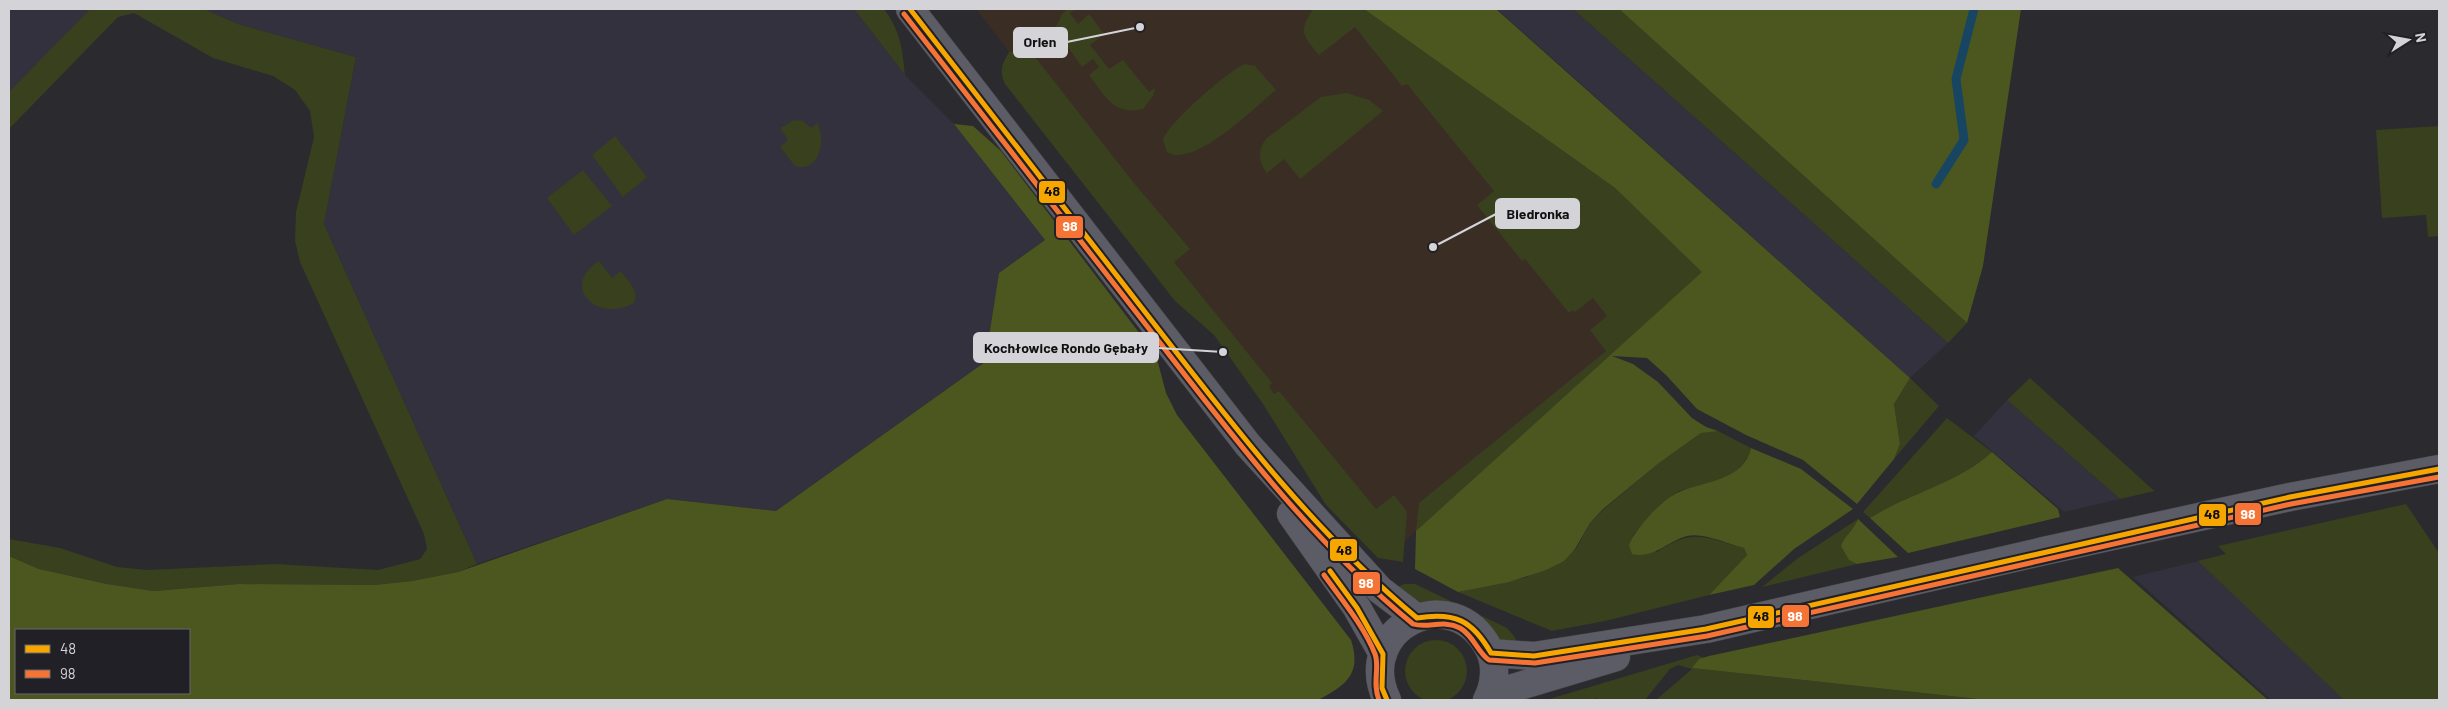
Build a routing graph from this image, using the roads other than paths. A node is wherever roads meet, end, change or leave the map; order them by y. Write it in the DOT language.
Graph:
graph roads {
  1 [pos="910,9"];
  2 [pos="1248,444"];
  3 [pos="2439,469"];
  4 [pos="1417,618"];
  5 [pos="1706,629"];
  6 [pos="1491,653"];
  7 [pos="1383,654"];
  8 [pos="1378,696"];
  9 [pos="1488,697"];
  1 -- 2 [label="street"];
  2 -- 4 [label="street"];
  2 -- 7 [label="street"];
  3 -- 5 [label="street"];
  4 -- 6 [label="street"];
  4 -- 7 [label="street"];
  5 -- 6 [label="street"];
  5 -- 9 [label="street"];
  6 -- 9 [label="street"];
  7 -- 8 [label="street"];
}
